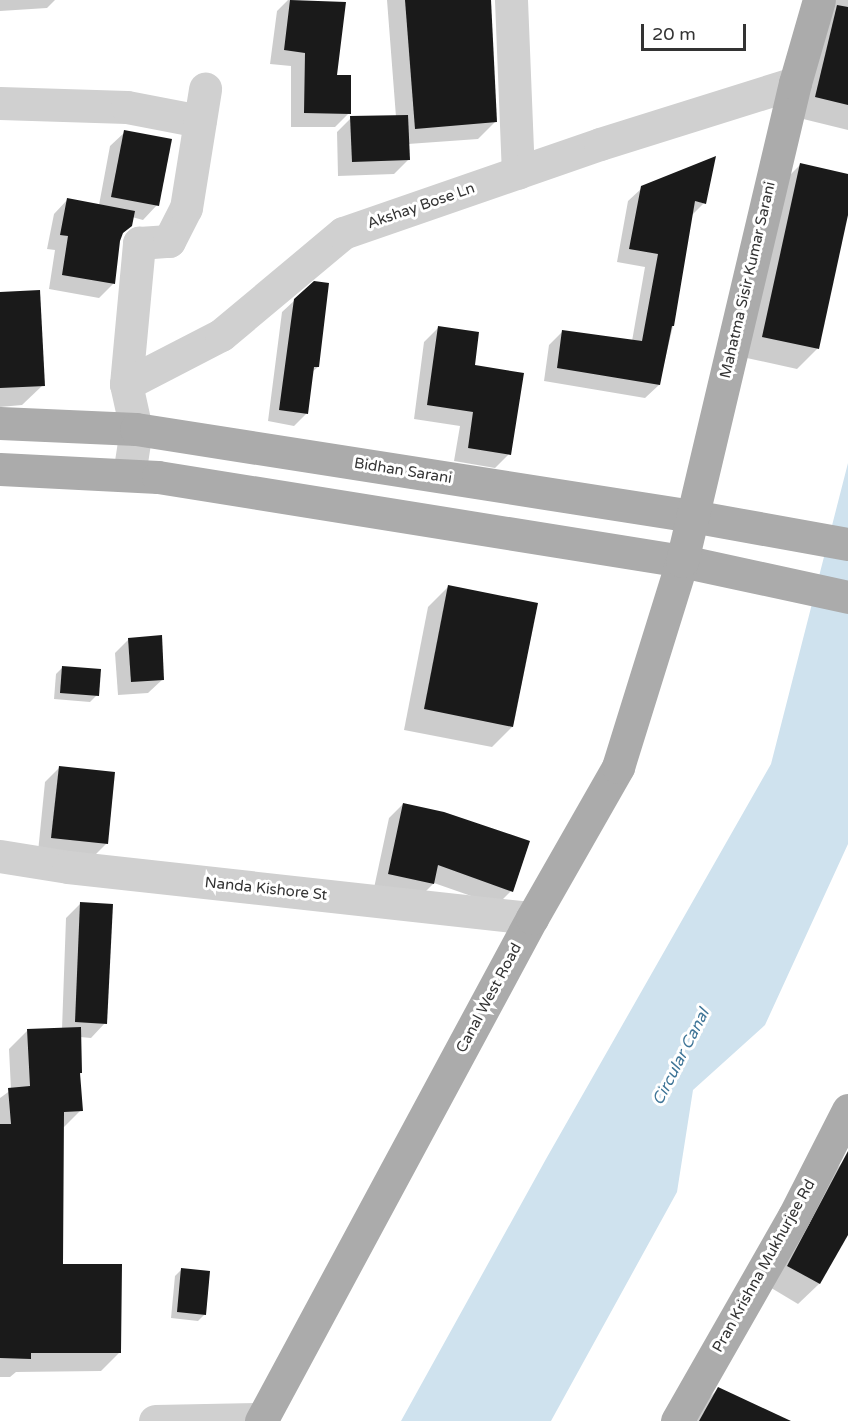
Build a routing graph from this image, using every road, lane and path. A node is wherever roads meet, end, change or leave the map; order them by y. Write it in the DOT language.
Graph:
graph roads {
  1 [pos="511,0"];
  2 [pos="819,0"];
  3 [pos="795,83"];
  4 [pos="205,89"];
  5 [pos="0,103"];
  6 [pos="200,121"];
  7 [pos="518,173"];
  8 [pos="126,384"];
  9 [pos="0,423"];
  10 [pos="136,429"];
  11 [pos="0,469"];
  12 [pos="129,475"];
  13 [pos="692,516"];
  14 [pos="848,544"];
  15 [pos="682,561"];
  16 [pos="848,597"];
  17 [pos="0,856"];
  18 [pos="532,918"];
  19 [pos="848,1110"];
  20 [pos="262,1420"];
  21 [pos="155,1421"];
  22 [pos="677,1421"];
  1 -- 7 [label="street"];
  2 -- 3 [label="main road, Mahatma Sisir Kumar Sarani"];
  3 -- 7 [label="street, Akshay Bose Ln"];
  3 -- 13 [label="main road, Mahatma Sisir Kumar Sarani"];
  4 -- 6 [label="street"];
  5 -- 6 [label="street"];
  6 -- 8 [label="street"];
  7 -- 8 [label="street, Akshay Bose Ln"];
  8 -- 10 [label="street"];
  9 -- 10 [label="main road, Bidhan Sarani"];
  10 -- 12 [label="street"];
  10 -- 13 [label="main road, Bidhan Sarani"];
  11 -- 12 [label="main road"];
  12 -- 15 [label="main road"];
  13 -- 14 [label="main road, Bidhan Sarani"];
  13 -- 15 [label="main road, Mahatma Sisir Kumar Sarani"];
  15 -- 16 [label="main road"];
  15 -- 18 [label="main road, Canal West Road"];
  17 -- 18 [label="street, Nanda Kishore St"];
  18 -- 20 [label="main road, Canal West Road"];
  19 -- 22 [label="main road, Pran Krishna Mukhurjee Rd"];
  20 -- 21 [label="street"];
}
